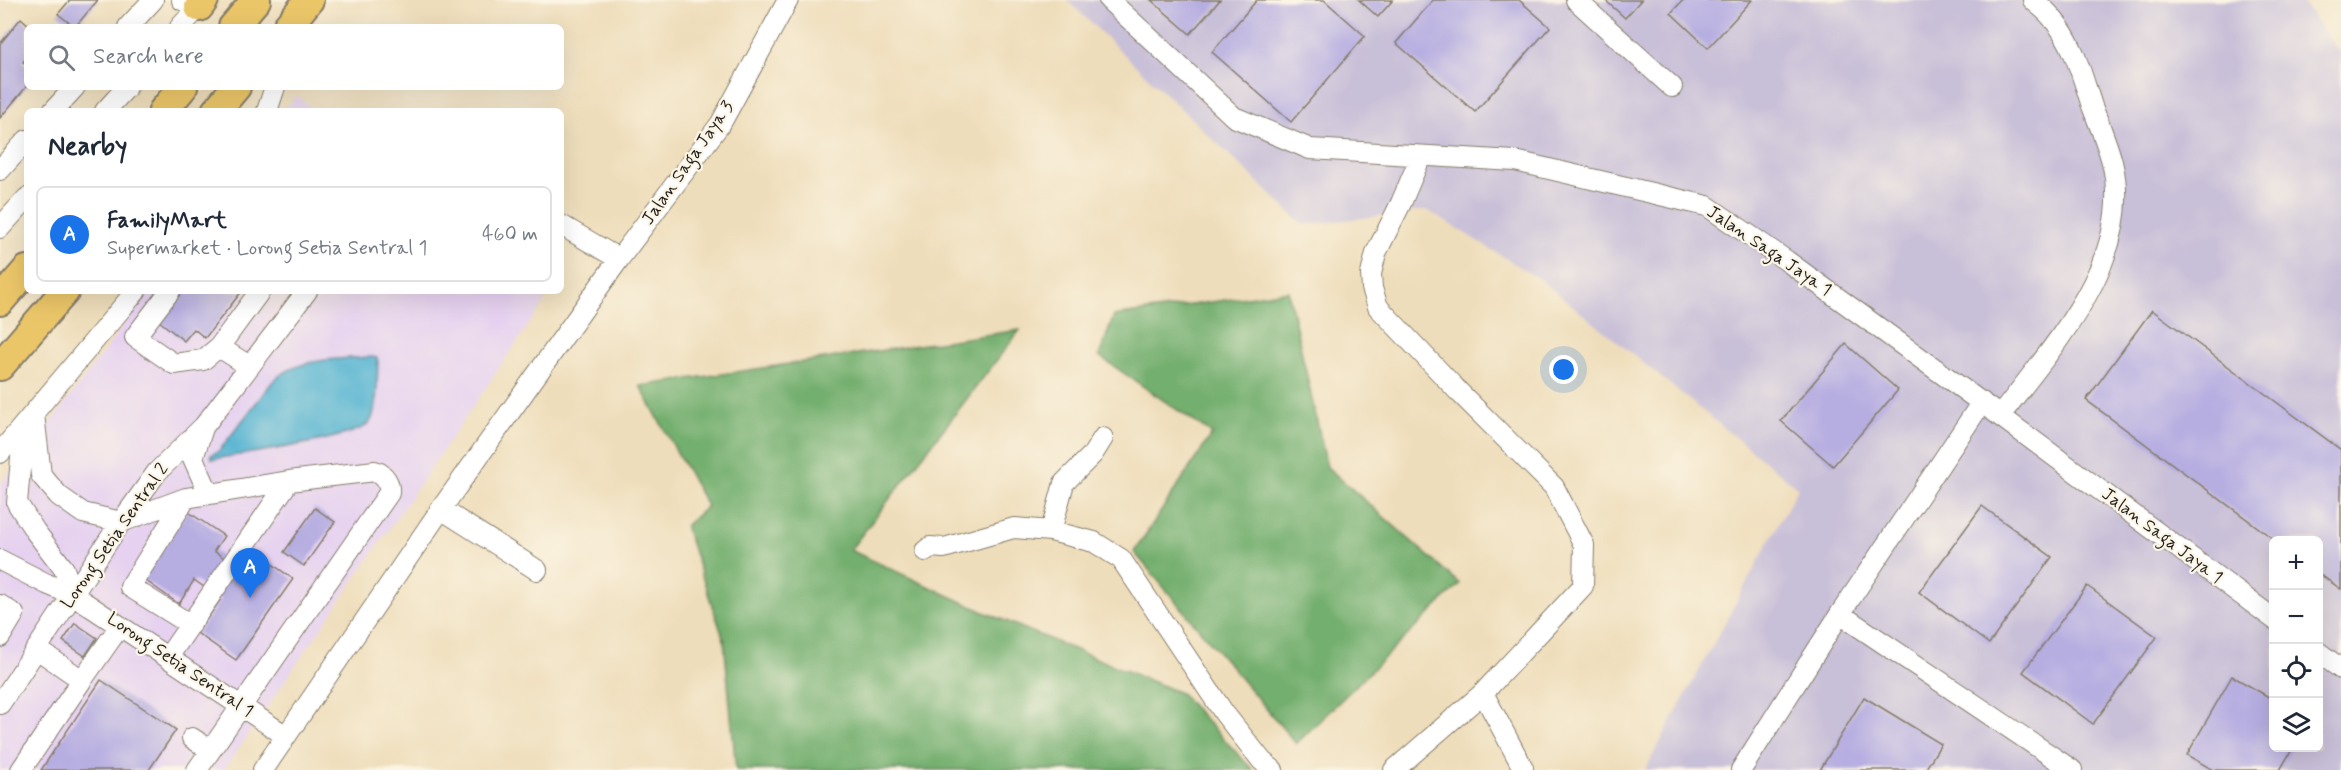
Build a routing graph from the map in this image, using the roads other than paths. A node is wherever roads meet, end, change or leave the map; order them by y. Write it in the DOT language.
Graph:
graph roads {
  1 [pos="153,0"];
  2 [pos="256,0"];
  3 [pos="309,0"];
  4 [pos="788,0"];
  5 [pos="1109,0"];
  6 [pos="1576,0"];
  7 [pos="2033,0"];
  8 [pos="131,24"];
  9 [pos="236,24"];
  10 [pos="289,24"];
  11 [pos="1672,87"];
  12 [pos="72,90"];
  13 [pos="124,90"];
  14 [pos="180,90"];
  15 [pos="234,90"];
  16 [pos="274,90"];
  17 [pos="56,108"];
  18 [pos="108,108"];
  19 [pos="166,108"];
  20 [pos="218,108"];
  21 [pos="268,108"];
  22 [pos="24,143"];
  23 [pos="1421,156"];
  24 [pos="0,170"];
  25 [pos="24,201"];
  26 [pos="564,227"];
  27 [pos="0,228"];
  28 [pos="619,259"];
  29 [pos="24,273"];
  30 [pos="62,294"];
  31 [pos="134,294"];
  32 [pos="168,294"];
  33 [pos="246,294"];
  34 [pos="258,294"];
  35 [pos="305,294"];
  36 [pos="0,301"];
  37 [pos="219,347"];
  38 [pos="0,366"];
  39 [pos="249,366"];
  40 [pos="1982,402"];
  41 [pos="34,414"];
  42 [pos="2000,416"];
  43 [pos="204,426"];
  44 [pos="1103,438"];
  45 [pos="0,453"];
  46 [pos="289,481"];
  47 [pos="209,494"];
  48 [pos="186,498"];
  49 [pos="441,509"];
  50 [pos="121,522"];
  51 [pos="1051,531"];
  52 [pos="925,551"];
  53 [pos="0,560"];
  54 [pos="537,570"];
  55 [pos="73,595"];
  56 [pos="0,605"];
  57 [pos="1840,614"];
  58 [pos="2269,615"];
  59 [pos="191,625"];
  60 [pos="120,626"];
  61 [pos="0,637"];
  62 [pos="37,649"];
  63 [pos="2323,655"];
  64 [pos="168,657"];
  65 [pos="2341,669"];
  66 [pos="82,680"];
  67 [pos="1483,693"];
  68 [pos="0,704"];
  69 [pos="241,705"];
  70 [pos="286,736"];
  71 [pos="192,738"];
  72 [pos="210,750"];
  73 [pos="1523,768"];
  74 [pos="21,770"];
  75 [pos="197,770"];
  76 [pos="263,770"];
  77 [pos="1273,770"];
  78 [pos="1394,770"];
  79 [pos="1741,770"];
  80 [pos="2072,770"];
  1 -- 8 [label="street"];
  2 -- 9 [label="highway"];
  3 -- 10 [label="highway"];
  4 -- 28 [label="street, Jalan Saga Jaya 3"];
  5 -- 23 [label="street, Jalan Saga Jaya 1"];
  6 -- 11 [label="street"];
  7 -- 42 [label="street"];
  12 -- 17 [label="street"];
  13 -- 18 [label="street"];
  14 -- 19 [label="highway"];
  15 -- 20 [label="highway"];
  16 -- 21 [label="street"];
  22 -- 24 [label="street"];
  23 -- 40 [label="street, Jalan Saga Jaya 1"];
  23 -- 67 [label="street"];
  25 -- 27 [label="street"];
  26 -- 28 [label="street"];
  28 -- 49 [label="street, Jalan Saga Jaya 3"];
  29 -- 36 [label="highway"];
  30 -- 38 [label="highway"];
  31 -- 41 [label="street"];
  32 -- 37 [label="street"];
  33 -- 37 [label="street"];
  34 -- 37 [label="street"];
  35 -- 39 [label="street, Lorong Setia Sentral 2"];
  37 -- 39 [label="street"];
  39 -- 43 [label="street, Lorong Setia Sentral 2"];
  40 -- 42 [label="street, Jalan Saga Jaya 1"];
  40 -- 57 [label="street"];
  41 -- 45 [label="street"];
  41 -- 50 [label="street"];
  41 -- 55 [label="street"];
  42 -- 58 [label="street, Jalan Saga Jaya 1"];
  43 -- 47 [label="street"];
  43 -- 50 [label="street, Lorong Setia Sentral 2"];
  44 -- 51 [label="street"];
  46 -- 47 [label="street"];
  46 -- 59 [label="street"];
  46 -- 69 [label="street"];
  47 -- 48 [label="street"];
  48 -- 50 [label="street"];
  48 -- 59 [label="street"];
  49 -- 54 [label="street"];
  49 -- 70 [label="street, Jalan Saga Jaya 3"];
  50 -- 55 [label="street, Lorong Setia Sentral 2"];
  51 -- 52 [label="street"];
  51 -- 77 [label="street"];
  53 -- 55 [label="street, Lorong Setia Sentral 1"];
  55 -- 60 [label="street, Lorong Setia Sentral 1"];
  55 -- 62 [label="street, Lorong Setia Sentral 2"];
  56 -- 61 [label="street"];
  57 -- 79 [label="street"];
  57 -- 80 [label="street"];
  59 -- 64 [label="street"];
  60 -- 64 [label="street, Lorong Setia Sentral 1"];
  60 -- 66 [label="street"];
  62 -- 66 [label="street"];
  62 -- 68 [label="street, Lorong Setia Sentral 2"];
  63 -- 65 [label="street"];
  64 -- 69 [label="street, Lorong Setia Sentral 1"];
  66 -- 74 [label="street"];
  67 -- 73 [label="street"];
  67 -- 78 [label="street"];
  69 -- 70 [label="street, Lorong Setia Sentral 1"];
  69 -- 72 [label="street"];
  70 -- 76 [label="street, Jalan Saga Jaya 3"];
  71 -- 72 [label="street"];
  72 -- 75 [label="street"];
}
